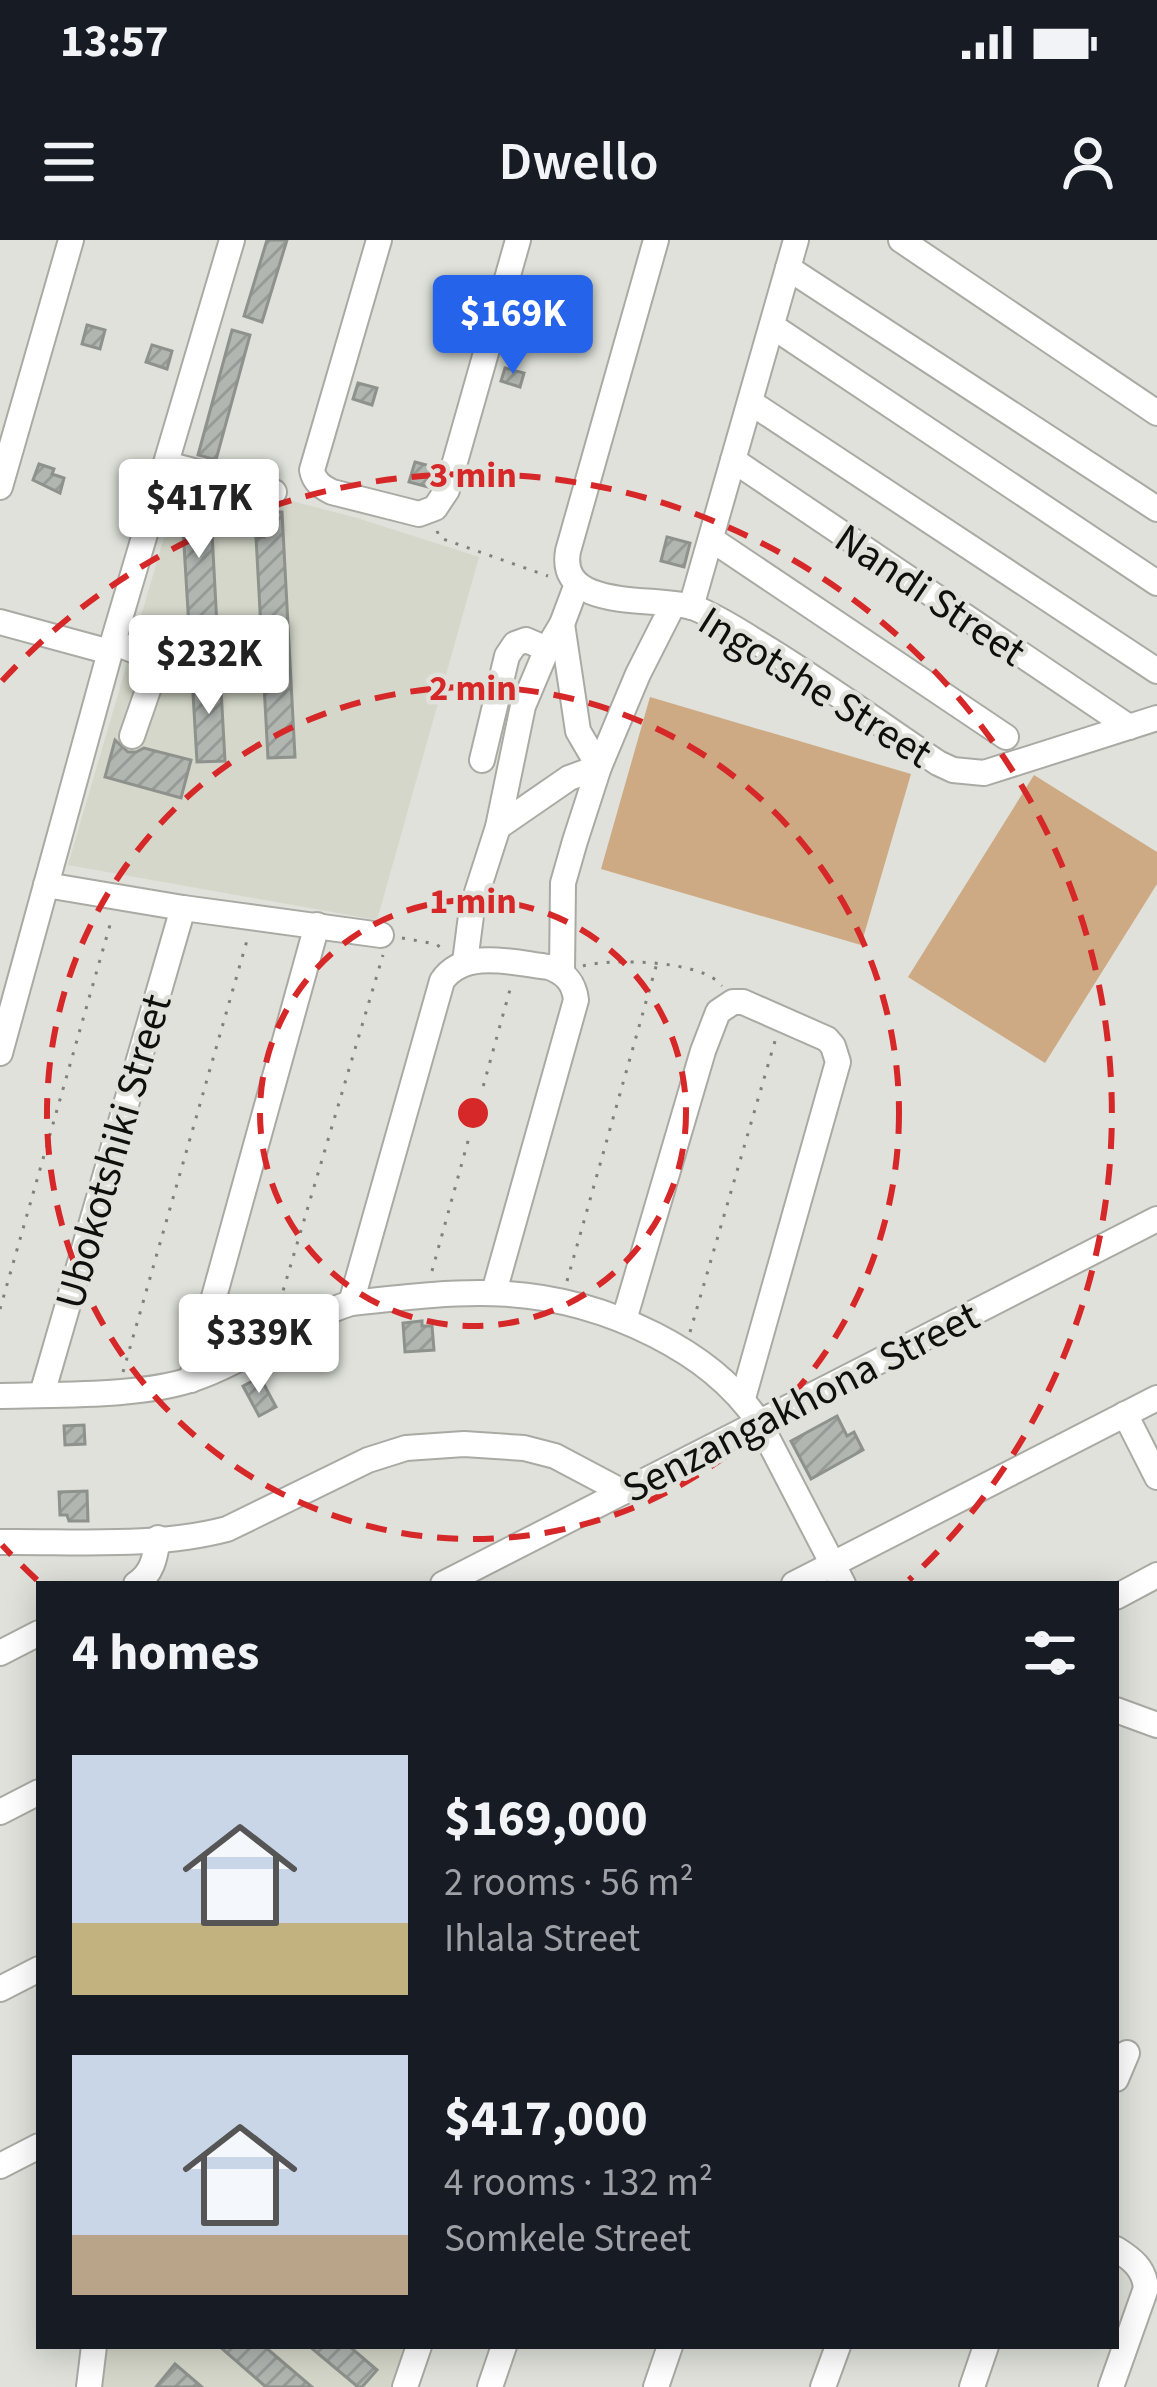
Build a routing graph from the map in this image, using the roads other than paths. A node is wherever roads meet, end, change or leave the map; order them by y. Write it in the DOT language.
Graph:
graph roads {
  1 [pos="71,240"];
  2 [pos="232,240"];
  3 [pos="379,240"];
  4 [pos="518,240"];
  5 [pos="656,240"];
  6 [pos="796,240"];
  7 [pos="902,240"];
  8 [pos="788,268"];
  9 [pos="772,326"];
  10 [pos="750,402"];
  11 [pos="1157,413"];
  12 [pos="7,438"];
  13 [pos="734,460"];
  14 [pos="166,464"];
  15 [pos="0,487"];
  16 [pos="274,492"];
  17 [pos="1157,509"];
  18 [pos="711,538"];
  19 [pos="572,570"];
  20 [pos="1157,583"];
  21 [pos="682,606"];
  22 [pos="0,622"];
  23 [pos="562,624"];
  24 [pos="111,647"];
  25 [pos="547,649"];
  26 [pos="1157,671"];
  27 [pos="1157,718"];
  28 [pos="1129,728"];
  29 [pos="132,736"];
  30 [pos="1006,736"];
  31 [pos="482,760"];
  32 [pos="599,767"];
  33 [pos="498,827"];
  34 [pos="46,885"];
  35 [pos="183,908"];
  36 [pos="317,925"];
  37 [pos="385,935"];
  38 [pos="461,962"];
  39 [pos="562,972"];
  40 [pos="0,1053"];
  41 [pos="1157,1219"];
  42 [pos="494,1292"];
  43 [pos="351,1303"];
  44 [pos="624,1319"];
  45 [pos="191,1380"];
  46 [pos="42,1394"];
  47 [pos="0,1396"];
  48 [pos="743,1398"];
  49 [pos="1157,1398"];
  50 [pos="1124,1414"];
  51 [pos="759,1422"];
  52 [pos="1157,1478"];
  53 [pos="623,1492"];
  54 [pos="158,1538"];
  55 [pos="0,1542"];
  56 [pos="838,1574"];
  57 [pos="1157,1575"];
  58 [pos="142,1581"];
  59 [pos="449,1581"];
  60 [pos="807,1581"];
  61 [pos="1119,1595"];
  62 [pos="36,1635"];
  63 [pos="0,1653"];
  64 [pos="1119,1712"];
  65 [pos="1157,1725"];
  66 [pos="36,1794"];
  67 [pos="0,1812"];
  68 [pos="36,1971"];
  69 [pos="0,1989"];
  70 [pos="1126,2053"];
  71 [pos="1119,2071"];
  72 [pos="36,2148"];
  73 [pos="0,2167"];
  74 [pos="1119,2251"];
  75 [pos="94,2349"];
  76 [pos="418,2349"];
  77 [pos="503,2349"];
  78 [pos="669,2349"];
  79 [pos="837,2349"];
  80 [pos="985,2349"];
  81 [pos="89,2387"];
  82 [pos="405,2387"];
  83 [pos="490,2387"];
  84 [pos="656,2387"];
  85 [pos="823,2387"];
  86 [pos="972,2387"];
  87 [pos="1112,2387"];
  1 -- 12 [label="street"];
  2 -- 14 [label="street"];
  3 -- 4 [label="street"];
  5 -- 19 [label="street"];
  6 -- 8 [label="street"];
  7 -- 11 [label="street"];
  8 -- 9 [label="street"];
  8 -- 17 [label="street"];
  9 -- 10 [label="street"];
  9 -- 20 [label="street"];
  10 -- 13 [label="street"];
  10 -- 26 [label="street"];
  12 -- 15 [label="street"];
  13 -- 18 [label="street"];
  13 -- 28 [label="street, Nandi Street"];
  14 -- 16 [label="street"];
  14 -- 24 [label="street"];
  18 -- 21 [label="street"];
  18 -- 30 [label="street"];
  19 -- 21 [label="street, Ingotshe Street"];
  19 -- 23 [label="street"];
  21 -- 28 [label="street, Ingotshe Street"];
  21 -- 32 [label="street"];
  22 -- 24 [label="street"];
  23 -- 25 [label="street"];
  23 -- 32 [label="street"];
  24 -- 29 [label="street"];
  24 -- 34 [label="street"];
  25 -- 31 [label="street"];
  25 -- 33 [label="street"];
  27 -- 28 [label="street, Ingotshe Street"];
  32 -- 33 [label="street"];
  32 -- 39 [label="street"];
  33 -- 38 [label="street"];
  34 -- 35 [label="street"];
  34 -- 40 [label="street"];
  35 -- 36 [label="street"];
  35 -- 46 [label="street, Ubokotshiki Street"];
  36 -- 37 [label="street"];
  36 -- 45 [label="street"];
  38 -- 39 [label="street"];
  38 -- 43 [label="street"];
  39 -- 42 [label="street"];
  41 -- 51 [label="street, Senzangakhona Street"];
  42 -- 43 [label="street"];
  42 -- 44 [label="street"];
  43 -- 45 [label="street"];
  44 -- 48 [label="street"];
  44 -- 48 [label="street"];
  45 -- 46 [label="street"];
  46 -- 47 [label="street"];
  48 -- 51 [label="street"];
  49 -- 50 [label="street"];
  50 -- 52 [label="street"];
  50 -- 56 [label="street"];
  51 -- 53 [label="street, Senzangakhona Street"];
  51 -- 56 [label="street"];
  53 -- 54 [label="street"];
  53 -- 59 [label="street, Senzangakhona Street"];
  54 -- 55 [label="street"];
  54 -- 58 [label="street"];
  56 -- 60 [label="street"];
  57 -- 61 [label="street"];
  62 -- 63 [label="street"];
  64 -- 65 [label="street"];
  66 -- 67 [label="street"];
  68 -- 69 [label="street"];
  70 -- 71 [label="street"];
  72 -- 73 [label="street"];
  74 -- 87 [label="street"];
  75 -- 81 [label="street"];
  76 -- 82 [label="street"];
  77 -- 83 [label="street"];
  78 -- 84 [label="street"];
  79 -- 85 [label="street"];
  80 -- 86 [label="street"];
}
